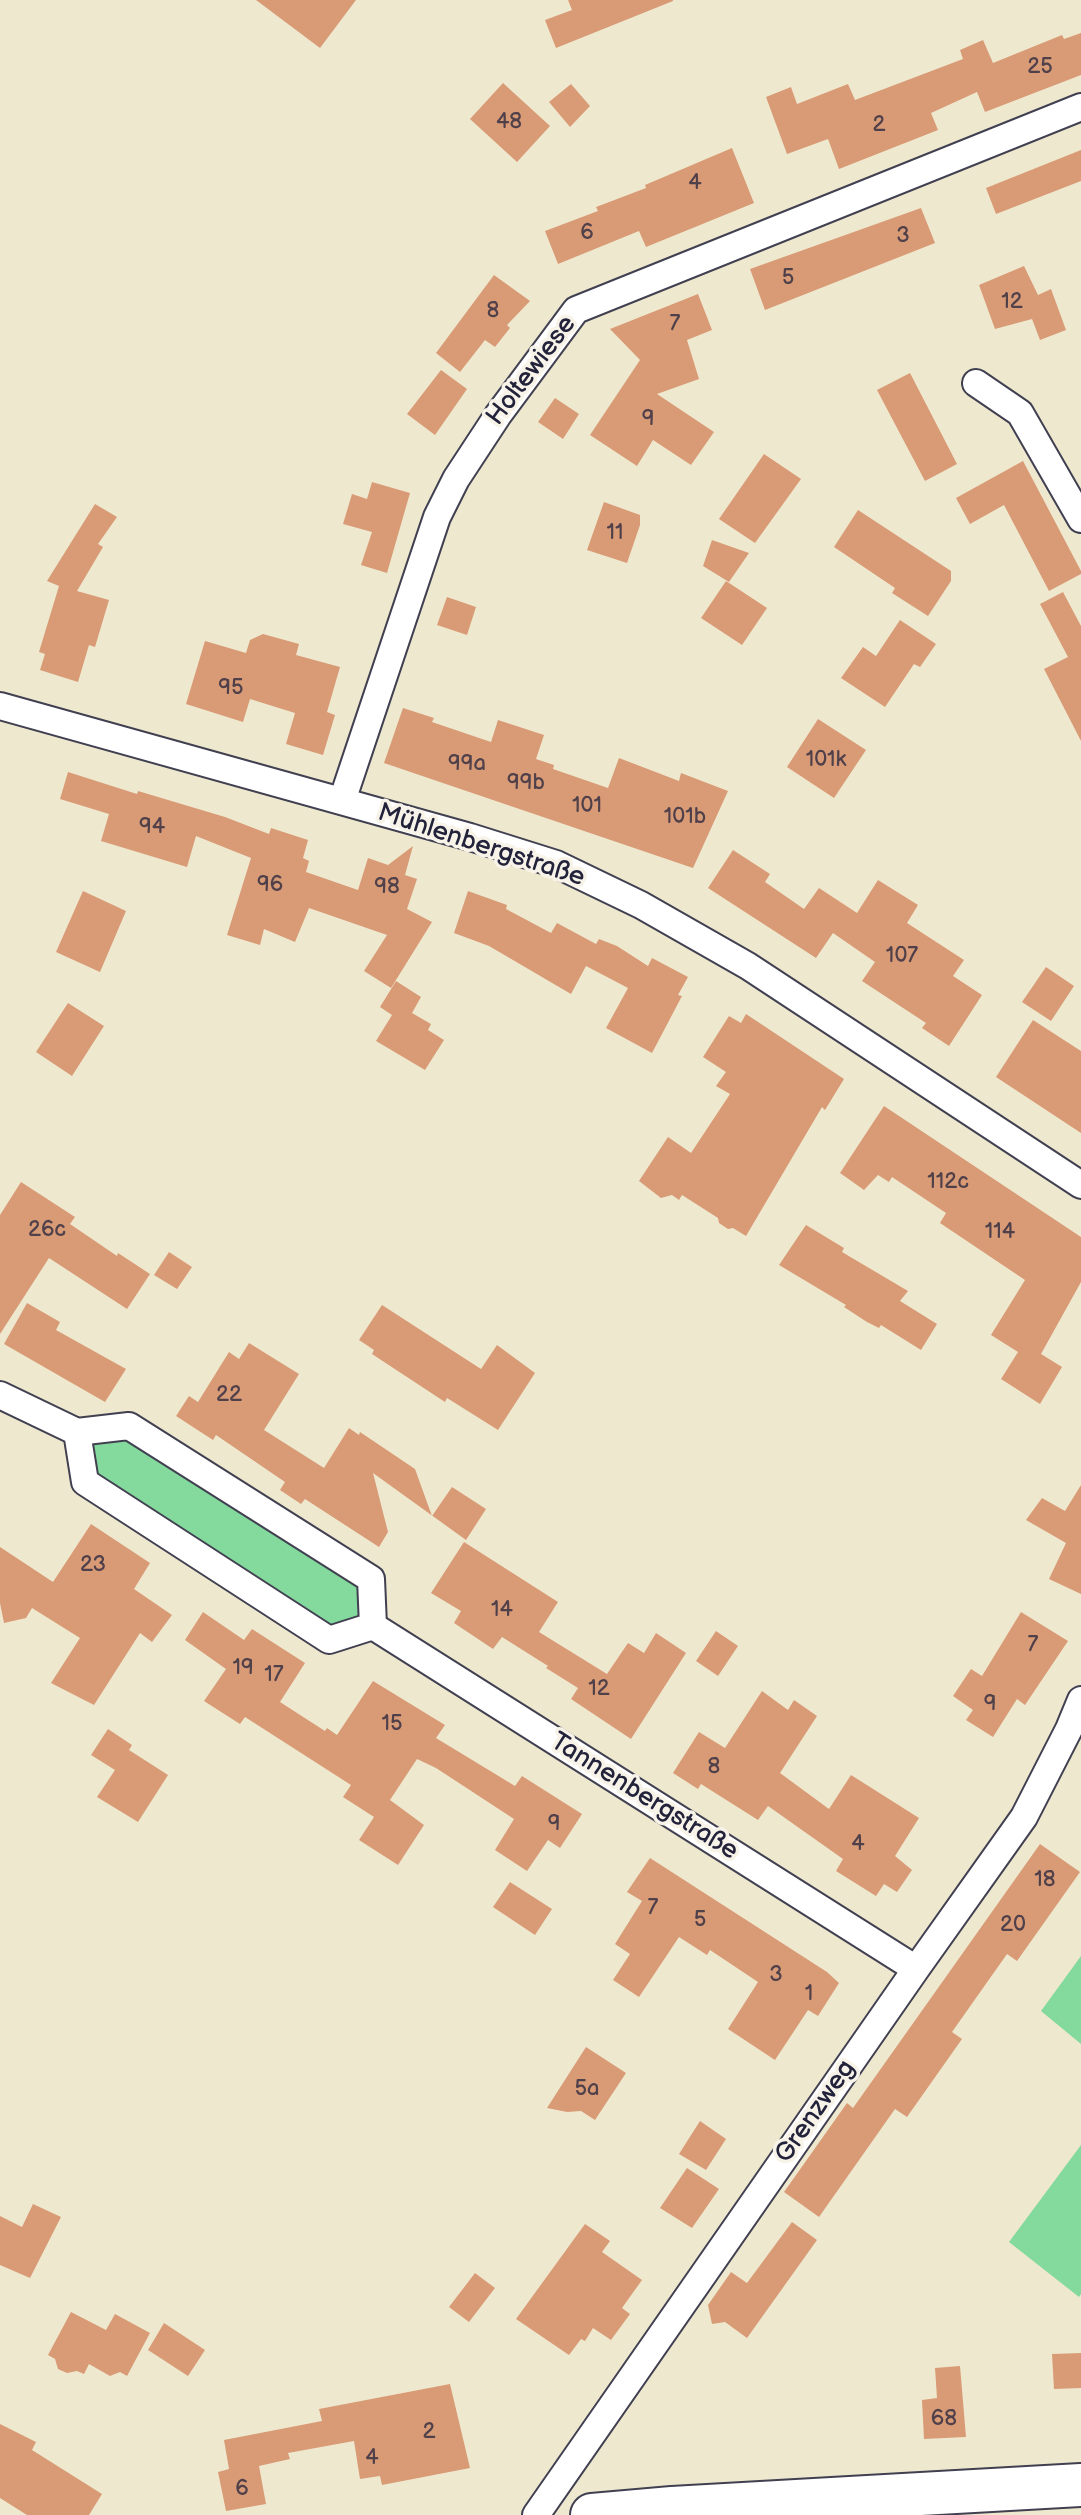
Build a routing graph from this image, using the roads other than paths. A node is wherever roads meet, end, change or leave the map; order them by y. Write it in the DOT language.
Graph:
graph roads {
  1 [pos="1081,107"];
  2 [pos="976,383"];
  3 [pos="1081,519"];
  4 [pos="0,706"];
  5 [pos="342,801"];
  6 [pos="1081,1185"];
  7 [pos="0,1395"];
  8 [pos="77,1432"];
  9 [pos="373,1626"];
  10 [pos="1081,1700"];
  11 [pos="916,1969"];
  12 [pos="1081,2485"];
  13 [pos="536,2515"];
  14 [pos="592,2515"];
  1 -- 5 [label="street, Holtewiese"];
  2 -- 3 [label="street"];
  4 -- 5 [label="street, Mühlenbergstraße"];
  5 -- 6 [label="street, Mühlenbergstraße"];
  7 -- 8 [label="street"];
  8 -- 9 [label="street"];
  8 -- 9 [label="street"];
  9 -- 11 [label="street, Tannenbergstraße"];
  10 -- 11 [label="street, Grenzweg"];
  11 -- 13 [label="street, Grenzweg"];
  12 -- 14 [label="main road"];
}
